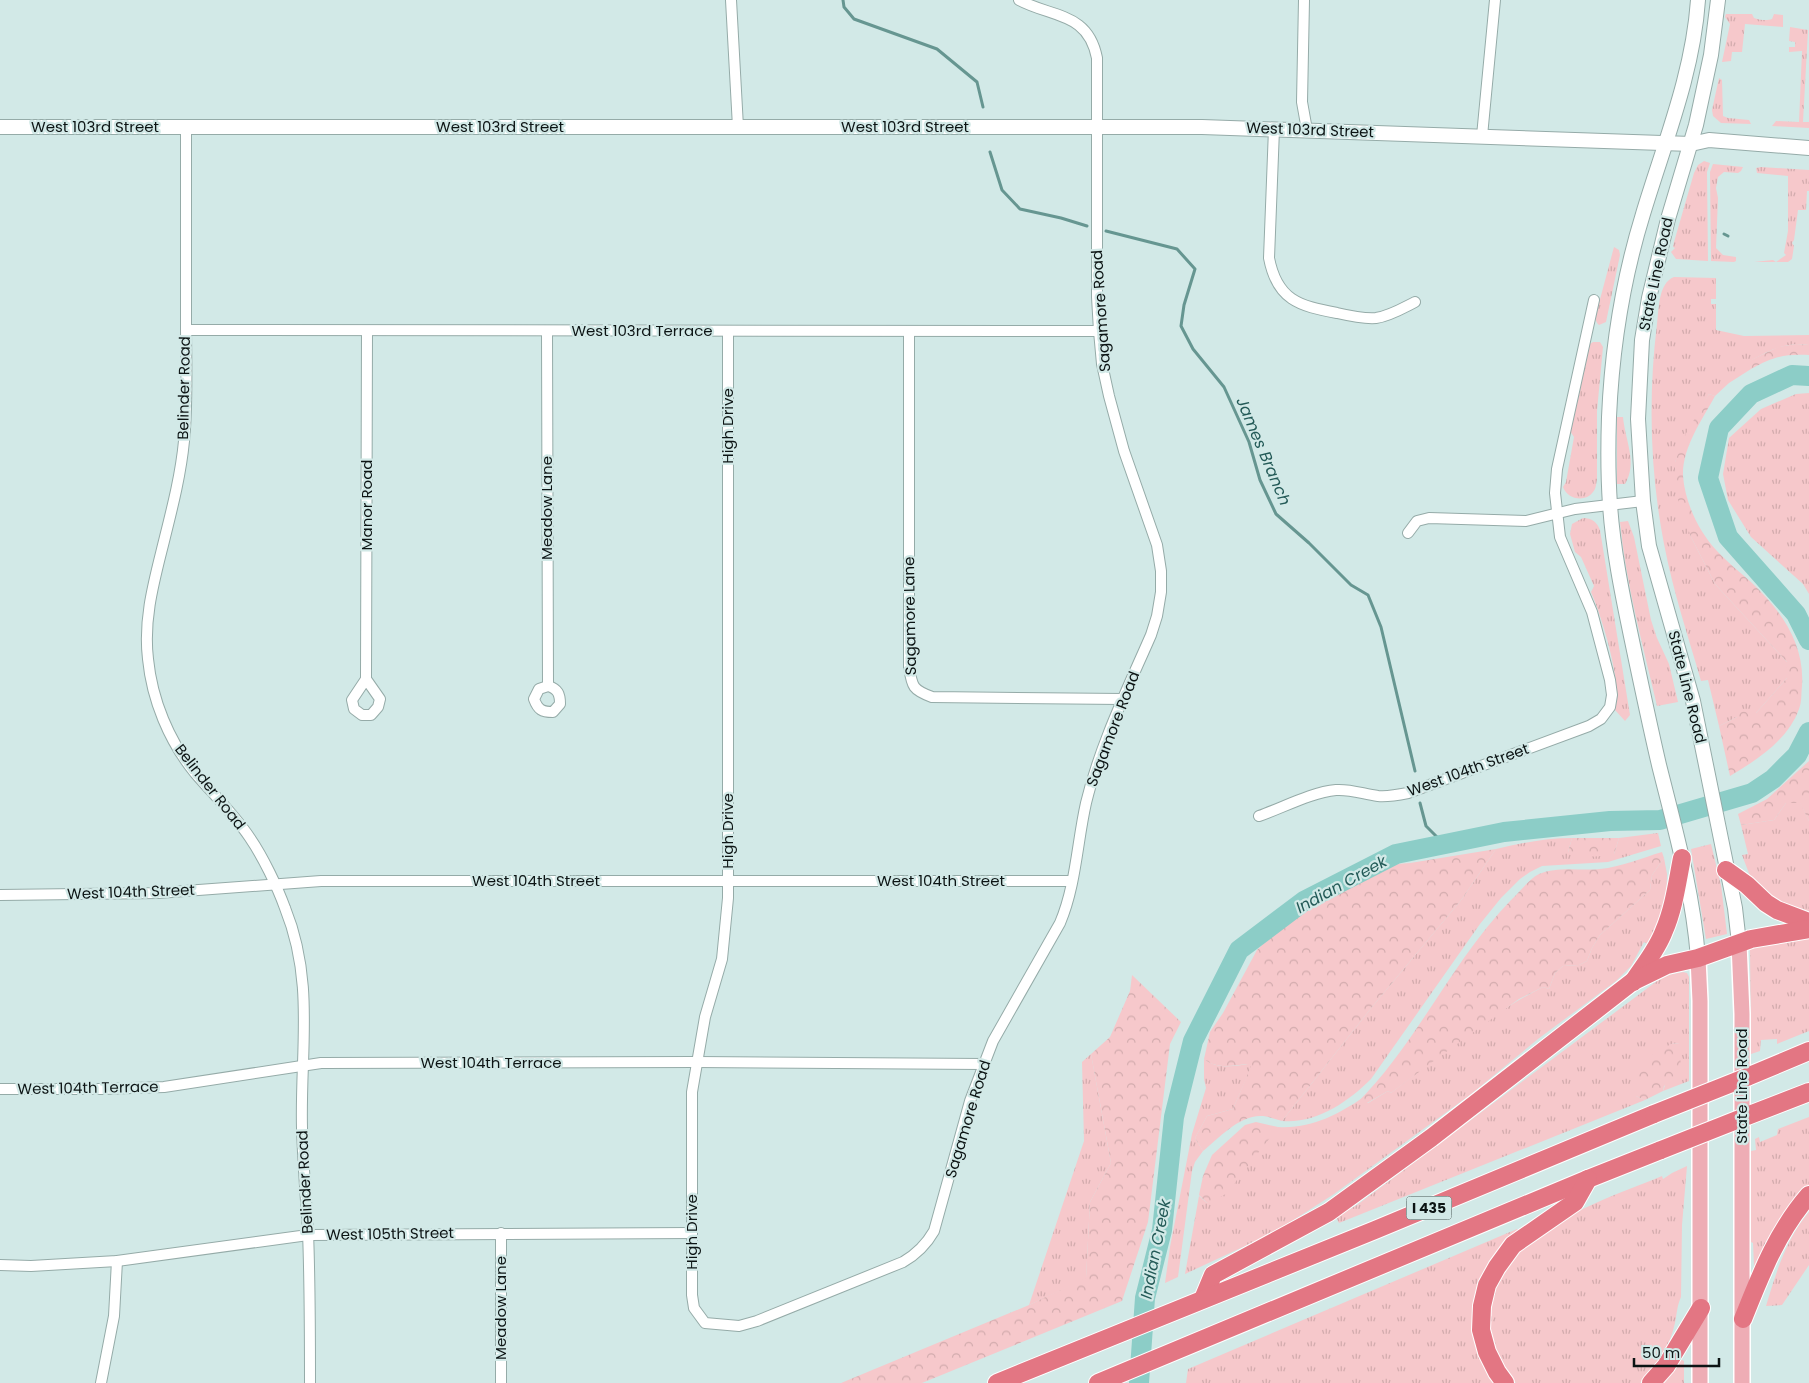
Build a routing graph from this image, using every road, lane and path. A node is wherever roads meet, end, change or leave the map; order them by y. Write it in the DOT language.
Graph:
graph roads {
  1 [pos="731,0"];
  2 [pos="1019,0"];
  3 [pos="1304,0"];
  4 [pos="1495,0"];
  5 [pos="1698,0"];
  6 [pos="1718,0"];
  7 [pos="0,127"];
  8 [pos="186,127"];
  9 [pos="738,127"];
  10 [pos="1096,127"];
  11 [pos="1274,129"];
  12 [pos="1307,130"];
  13 [pos="1482,136"];
  14 [pos="1667,143"];
  15 [pos="1692,144"];
  16 [pos="1809,148"];
  17 [pos="1594,300"];
  18 [pos="1415,302"];
  19 [pos="186,330"];
  20 [pos="367,331"];
  21 [pos="547,331"];
  22 [pos="728,331"];
  23 [pos="909,331"];
  24 [pos="1099,331"];
  25 [pos="1643,501"];
  26 [pos="1610,505"];
  27 [pos="1557,514"];
  28 [pos="1408,533"];
  29 [pos="366,679"];
  30 [pos="548,686"];
  31 [pos="1123,699"];
  32 [pos="1259,816"];
  33 [pos="1682,858"];
  34 [pos="1726,870"];
  35 [pos="728,881"];
  36 [pos="1072,881"];
  37 [pos="274,884"];
  38 [pos="0,895"];
  39 [pos="1809,922"];
  40 [pos="1809,929"];
  41 [pos="1739,943"];
  42 [pos="1698,958"];
  43 [pos="1632,982"];
  44 [pos="1809,1051"];
  45 [pos="696,1062"];
  46 [pos="984,1064"];
  47 [pos="303,1065"];
  48 [pos="0,1089"];
  49 [pos="1809,1092"];
  50 [pos="1588,1178"];
  51 [pos="1809,1195"];
  52 [pos="501,1233"];
  53 [pos="692,1233"];
  54 [pos="308,1235"];
  55 [pos="117,1261"];
  56 [pos="0,1265"];
  57 [pos="1197,1302"];
  58 [pos="1701,1308"];
  59 [pos="1743,1319"];
  60 [pos="705,1324"];
  61 [pos="101,1383"];
  62 [pos="310,1383"];
  63 [pos="501,1383"];
  64 [pos="997,1383"];
  65 [pos="1098,1383"];
  66 [pos="1505,1383"];
  67 [pos="1651,1383"];
  68 [pos="1700,1383"];
  69 [pos="1742,1383"];
  1 -- 9 [label="street"];
  2 -- 10 [label="street, Sagamore Road"];
  3 -- 12 [label="street"];
  4 -- 13 [label="street"];
  5 -- 14 [label="main road, State Line Road"];
  6 -- 15 [label="main road, State Line Road"];
  7 -- 8 [label="main road, West 103rd Street"];
  8 -- 9 [label="main road, West 103rd Street"];
  8 -- 19 [label="street, Belinder Road"];
  9 -- 10 [label="main road, West 103rd Street"];
  10 -- 11 [label="main road, West 103rd Street"];
  10 -- 24 [label="street, Sagamore Road"];
  11 -- 12 [label="main road, West 103rd Street"];
  11 -- 18 [label="street"];
  12 -- 13 [label="main road, West 103rd Street"];
  13 -- 14 [label="main road, West 103rd Street"];
  14 -- 15 [label="main road, West 103rd Street"];
  14 -- 26 [label="main road, State Line Road"];
  15 -- 16 [label="main road, West 103rd Street"];
  15 -- 25 [label="main road, State Line Road"];
  17 -- 27 [label="street"];
  19 -- 20 [label="street, West 103rd Terrace"];
  19 -- 37 [label="street, Belinder Road"];
  20 -- 21 [label="street, West 103rd Terrace"];
  20 -- 29 [label="street, Manor Road"];
  21 -- 22 [label="street, West 103rd Terrace"];
  21 -- 30 [label="street, Meadow Lane"];
  22 -- 23 [label="street, West 103rd Terrace"];
  22 -- 35 [label="street, High Drive"];
  23 -- 24 [label="street, West 103rd Terrace"];
  23 -- 31 [label="street, Sagamore Lane"];
  24 -- 31 [label="street, Sagamore Road"];
  25 -- 26 [label="street"];
  25 -- 34 [label="main road, State Line Road"];
  26 -- 27 [label="street"];
  26 -- 33 [label="main road, State Line Road"];
  27 -- 28 [label="street"];
  27 -- 32 [label="street, West 104th Street"];
  31 -- 36 [label="street, Sagamore Road"];
  33 -- 42 [label="main road, State Line Road"];
  33 -- 43 [label="highway"];
  34 -- 39 [label="highway"];
  34 -- 41 [label="main road, State Line Road"];
  35 -- 36 [label="street, West 104th Street"];
  35 -- 37 [label="street, West 104th Street"];
  35 -- 45 [label="street, High Drive"];
  36 -- 46 [label="street, Sagamore Road"];
  37 -- 38 [label="street, West 104th Street"];
  37 -- 47 [label="street, Belinder Road"];
  40 -- 41 [label="highway"];
  41 -- 42 [label="highway"];
  41 -- 59 [label="main road, State Line Road"];
  42 -- 43 [label="highway"];
  42 -- 58 [label="main road, State Line Road"];
  43 -- 57 [label="highway"];
  44 -- 57 [label="highway, I 435, bridge"];
  45 -- 46 [label="street, West 104th Terrace"];
  45 -- 47 [label="street, West 104th Terrace"];
  45 -- 53 [label="street, High Drive"];
  46 -- 60 [label="street, Sagamore Road"];
  47 -- 48 [label="street, West 104th Terrace"];
  47 -- 54 [label="street, Belinder Road"];
  49 -- 50 [label="highway, I 435, bridge"];
  50 -- 65 [label="highway, I 435"];
  50 -- 66 [label="highway"];
  51 -- 59 [label="highway"];
  52 -- 53 [label="street, West 105th Street"];
  52 -- 54 [label="street, West 105th Street"];
  52 -- 63 [label="street, Meadow Lane"];
  53 -- 60 [label="street, High Drive"];
  54 -- 55 [label="street, West 105th Street"];
  54 -- 62 [label="street, Belinder Road"];
  55 -- 56 [label="street, West 105th Street"];
  55 -- 61 [label="street"];
  57 -- 64 [label="highway, I 435"];
  58 -- 67 [label="highway"];
  58 -- 68 [label="main road, State Line Road"];
  59 -- 69 [label="main road, State Line Road"];
}
